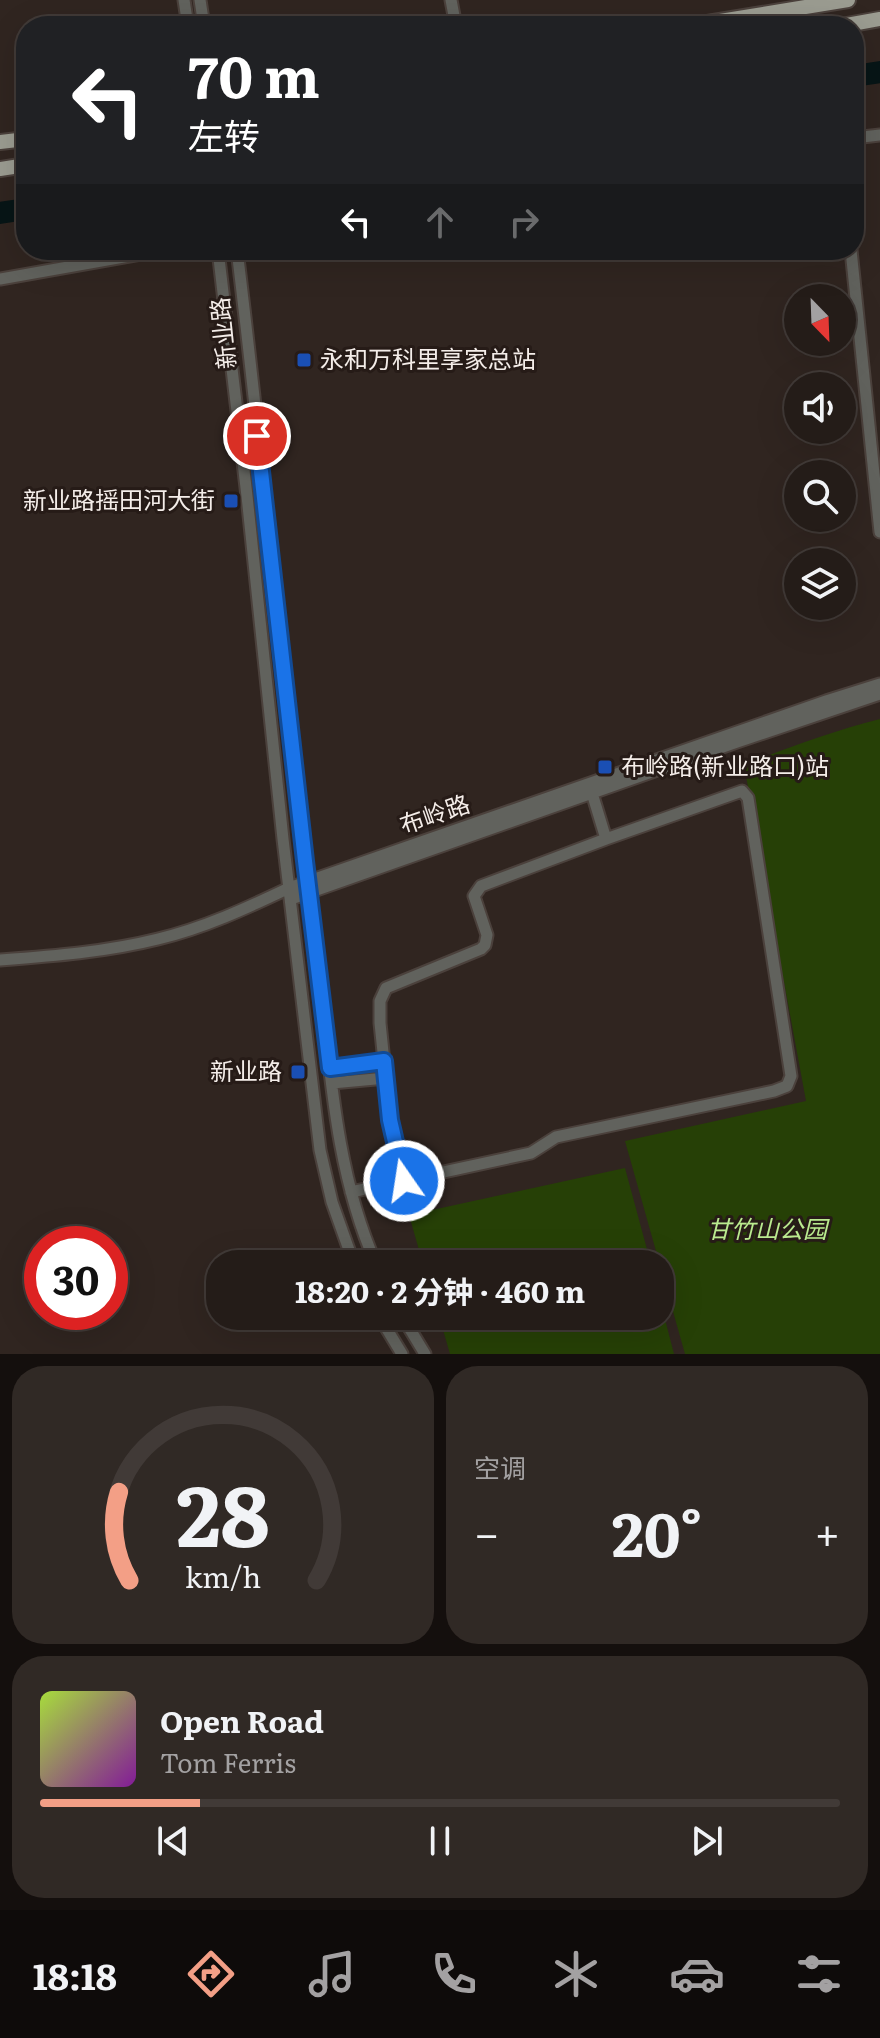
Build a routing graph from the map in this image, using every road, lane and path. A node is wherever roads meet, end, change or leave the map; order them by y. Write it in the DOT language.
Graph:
graph roads {
  1 [pos="848,0"];
  2 [pos="750,16"];
  3 [pos="107,260"];
  4 [pos="219,260"];
  5 [pos="238,260"];
  6 [pos="852,260"];
  7 [pos="0,279"];
  8 [pos="880,532"];
  9 [pos="880,684"];
  10 [pos="880,694"];
  11 [pos="592,793"];
  12 [pos="606,839"];
  13 [pos="308,888"];
  14 [pos="290,894"];
  15 [pos="0,960"];
  16 [pos="384,1061"];
  17 [pos="330,1068"];
  18 [pos="386,1078"];
  19 [pos="332,1083"];
  20 [pos="404,1181"];
  21 [pos="351,1192"];
  22 [pos="349,1250"];
  23 [pos="370,1250"];
  24 [pos="387,1330"];
  25 [pos="410,1330"];
  26 [pos="402,1354"];
  27 [pos="425,1354"];
  1 -- 2 [label="main road"];
  3 -- 7 [label="street"];
  4 -- 14 [label="street, 新业路"];
  5 -- 13 [label="street, 新业路"];
  6 -- 8 [label="street"];
  9 -- 13 [label="street, 布岭路"];
  10 -- 11 [label="street, 布岭路"];
  11 -- 12 [label="street"];
  11 -- 13 [label="street, 布岭路"];
  12 -- 16 [label="street"];
  12 -- 20 [label="street"];
  13 -- 14 [label="street, 布岭路"];
  13 -- 17 [label="street, 新业路"];
  14 -- 15 [label="street, 布岭路"];
  14 -- 22 [label="street, 新业路"];
  16 -- 17 [label="street"];
  16 -- 18 [label="street"];
  17 -- 19 [label="street, 新业路"];
  18 -- 19 [label="street"];
  18 -- 20 [label="street"];
  19 -- 21 [label="street, 新业路"];
  20 -- 21 [label="street"];
  21 -- 23 [label="street, 新业路"];
  24 -- 26 [label="street"];
  25 -- 27 [label="street"];
}
